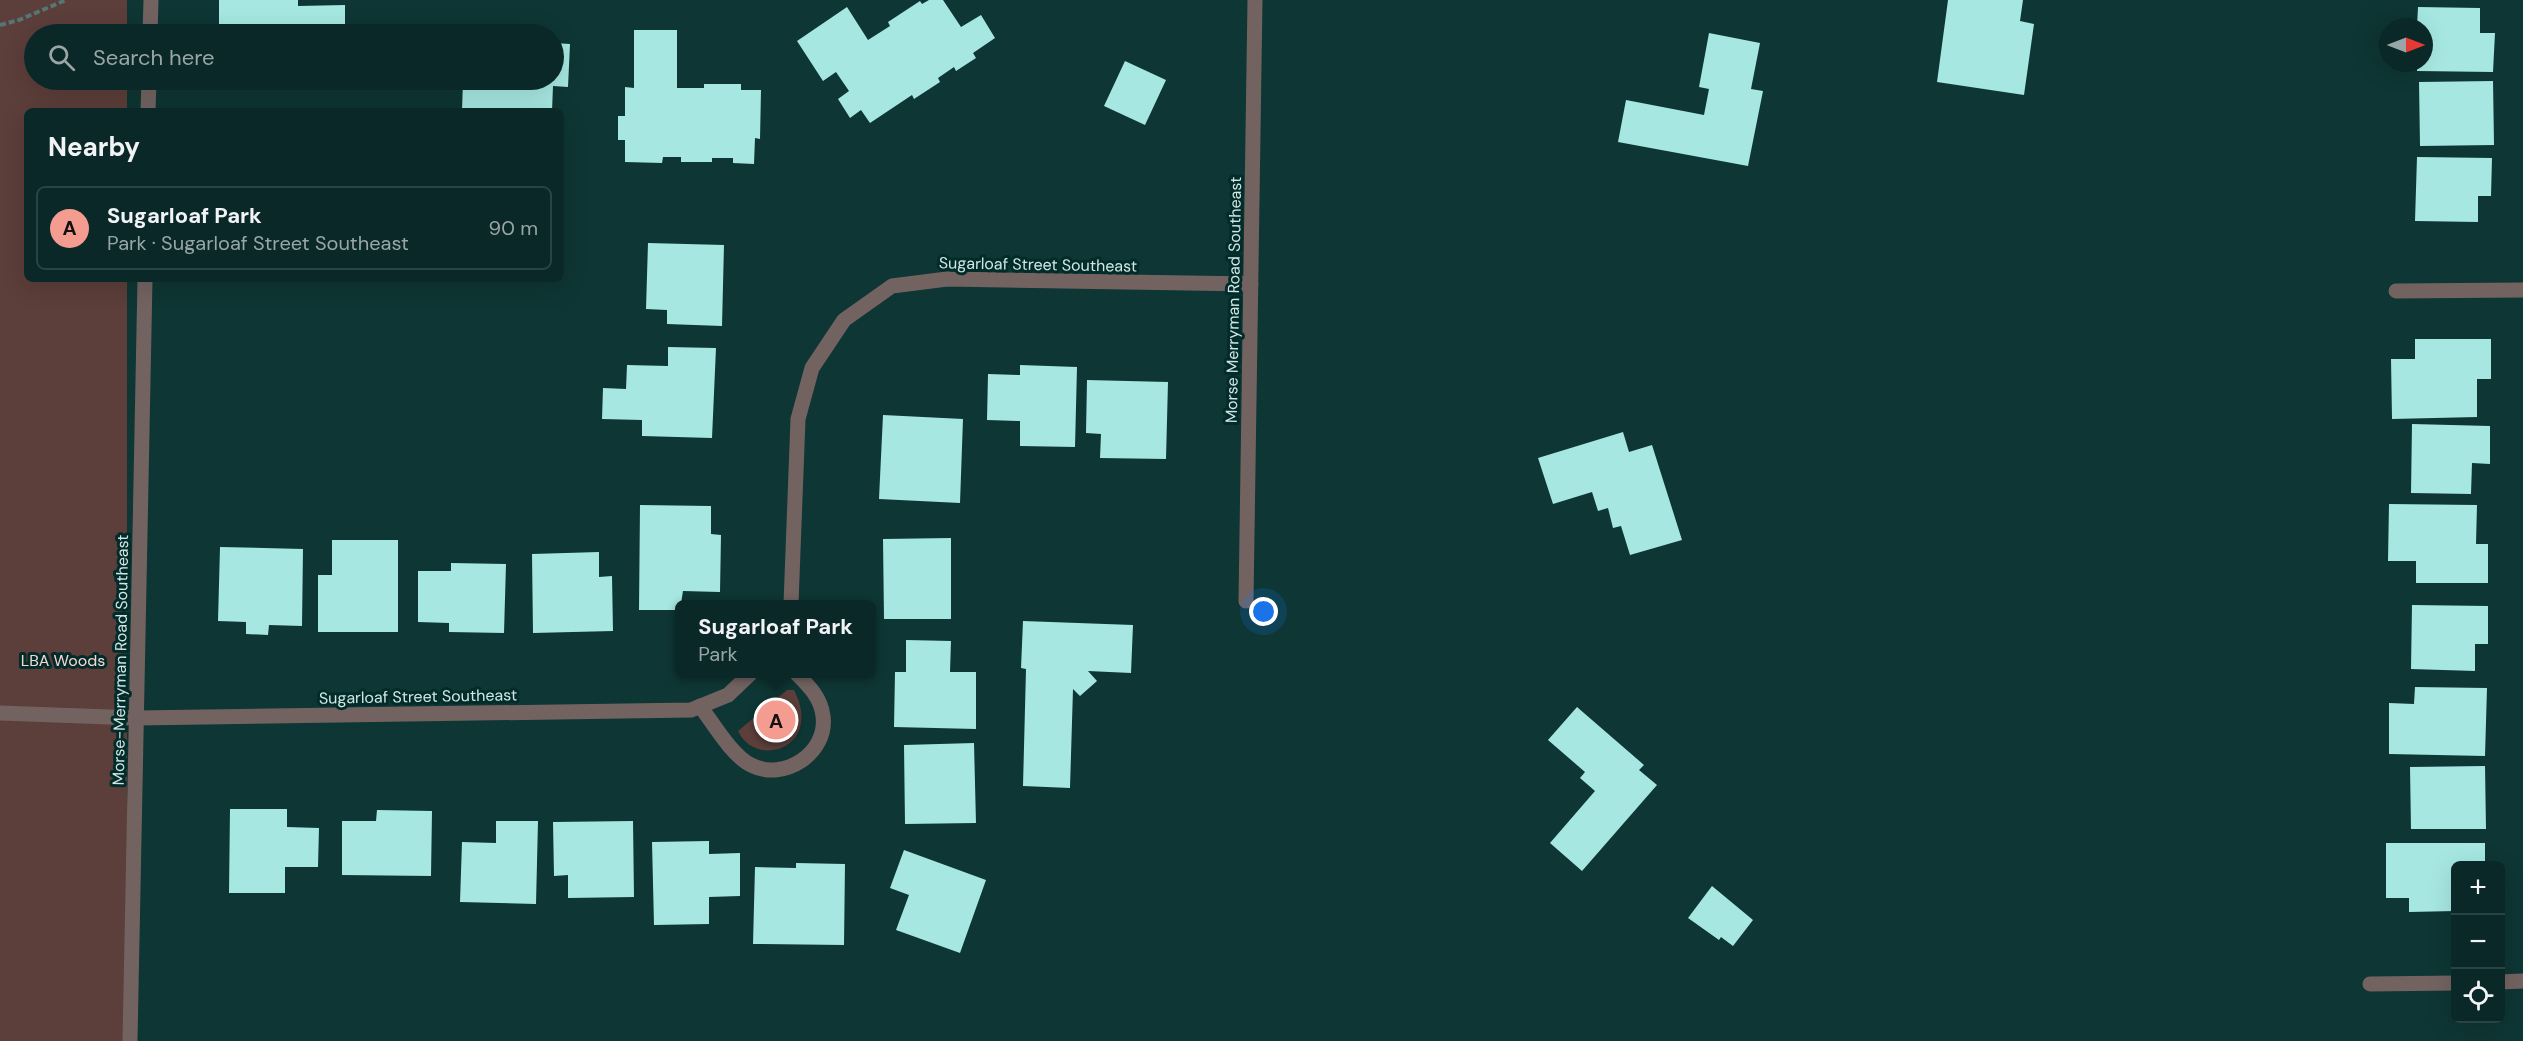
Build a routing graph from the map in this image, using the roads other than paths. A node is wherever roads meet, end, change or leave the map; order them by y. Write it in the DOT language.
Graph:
graph roads {
  1 [pos="151,0"];
  2 [pos="1255,0"];
  3 [pos="150,24"];
  4 [pos="149,90"];
  5 [pos="148,108"];
  6 [pos="145,282"];
  7 [pos="1251,284"];
  8 [pos="2523,290"];
  9 [pos="2396,291"];
  10 [pos="791,600"];
  11 [pos="1246,601"];
  12 [pos="746,678"];
  13 [pos="801,678"];
  14 [pos="700,706"];
  15 [pos="0,713"];
  16 [pos="136,718"];
  17 [pos="2523,981"];
  18 [pos="2505,982"];
  19 [pos="2451,983"];
  20 [pos="2370,984"];
  21 [pos="130,1041"];
  1 -- 3 [label="street"];
  2 -- 7 [label="street, Morse Merryman Road Southeast"];
  4 -- 5 [label="street"];
  6 -- 16 [label="street, Morse-Merryman Road Southeast"];
  7 -- 10 [label="street, Sugarloaf Street Southeast"];
  7 -- 11 [label="street, Morse Merryman Road Southeast"];
  8 -- 9 [label="street"];
  12 -- 14 [label="street, Sugarloaf Street Southeast"];
  13 -- 14 [label="street"];
  14 -- 16 [label="street, Sugarloaf Street Southeast"];
  15 -- 16 [label="street, Sugarloaf Street Southeast"];
  16 -- 21 [label="street, Morse-Merryman Road Southeast"];
  17 -- 18 [label="street"];
  19 -- 20 [label="street"];
}
